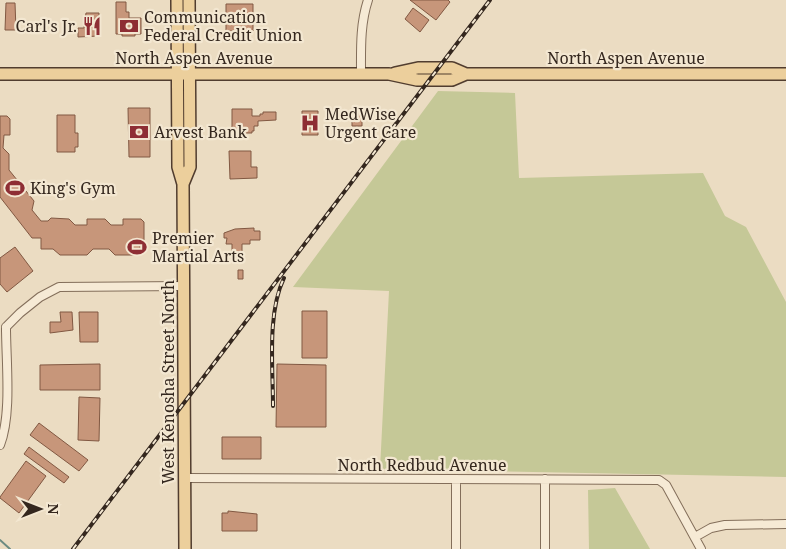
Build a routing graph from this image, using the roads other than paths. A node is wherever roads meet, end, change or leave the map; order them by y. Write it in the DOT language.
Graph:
graph roads {
  1 [pos="177,0"];
  2 [pos="189,0"];
  3 [pos="368,0"];
  4 [pos="0,74"];
  5 [pos="183,74"];
  6 [pos="361,74"];
  7 [pos="786,74"];
  8 [pos="184,286"];
  9 [pos="3,325"];
  10 [pos="3,396"];
  11 [pos="0,445"];
  12 [pos="185,478"];
  13 [pos="456,479"];
  14 [pos="545,479"];
  15 [pos="786,524"];
  16 [pos="695,536"];
  17 [pos="185,549"];
  18 [pos="456,549"];
  19 [pos="545,549"];
  20 [pos="701,549"];
  1 -- 5 [label="main road, West Kenosha Street North"];
  2 -- 5 [label="main road, West Kenosha Street North"];
  3 -- 6 [label="street"];
  4 -- 5 [label="main road, North Aspen Avenue"];
  5 -- 6 [label="main road, North Aspen Avenue"];
  5 -- 8 [label="main road, West Kenosha Street North"];
  6 -- 7 [label="main road, North Aspen Avenue"];
  8 -- 9 [label="street"];
  8 -- 12 [label="main road, West Kenosha Street North"];
  9 -- 10 [label="street"];
  10 -- 11 [label="street"];
  12 -- 13 [label="street, North Redbud Avenue"];
  12 -- 17 [label="main road, West Kenosha Street North"];
  13 -- 14 [label="street, North Redbud Avenue"];
  13 -- 18 [label="street"];
  14 -- 16 [label="street, North Redbud Avenue"];
  14 -- 19 [label="street"];
  15 -- 16 [label="street"];
  16 -- 20 [label="street"];
}
